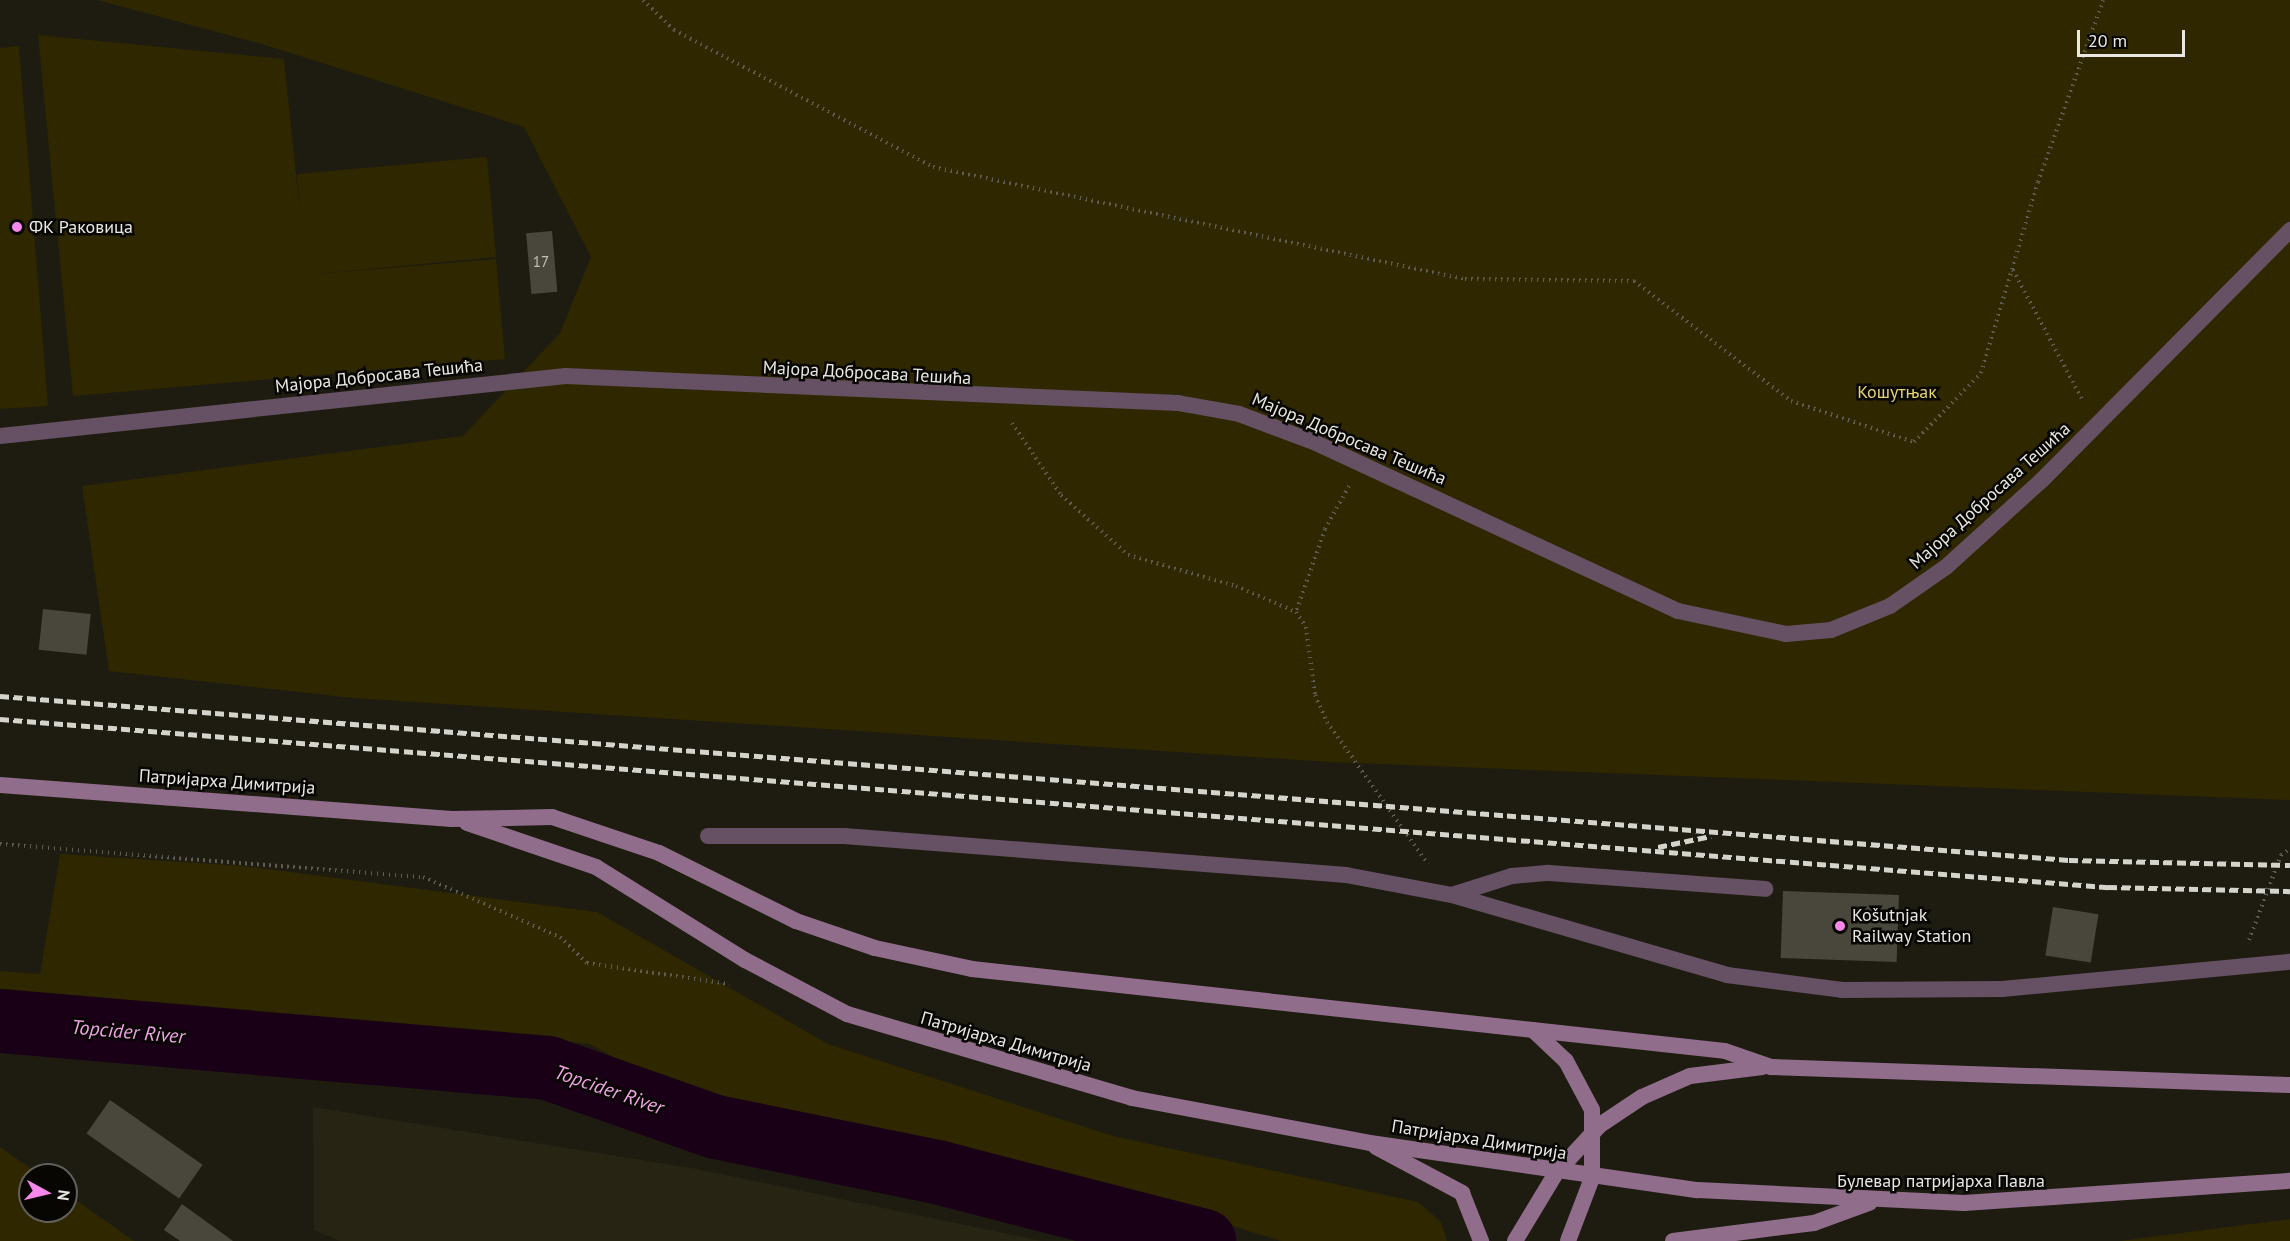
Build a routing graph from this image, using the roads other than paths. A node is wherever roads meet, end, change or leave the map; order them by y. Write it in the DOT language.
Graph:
graph roads {
  1 [pos="2290,230"];
  2 [pos="0,436"];
  3 [pos="0,785"];
  4 [pos="452,819"];
  5 [pos="708,836"];
  6 [pos="1765,889"];
  7 [pos="1452,896"];
  8 [pos="2290,962"];
  9 [pos="1533,1030"];
  10 [pos="1771,1067"];
  11 [pos="2290,1085"];
  12 [pos="1593,1131"];
  13 [pos="1370,1143"];
  14 [pos="1556,1173"];
  15 [pos="1592,1178"];
  16 [pos="2290,1181"];
  17 [pos="1871,1202"];
  18 [pos="1481,1241"];
  19 [pos="1515,1241"];
  20 [pos="1568,1241"];
  21 [pos="1673,1241"];
  1 -- 2 [label="street, Мајора Добросава Тешића"];
  3 -- 4 [label="main road, Патријарха Димитрија"];
  4 -- 9 [label="main road, Патријарха Димитрија"];
  4 -- 13 [label="main road, Патријарха Димитрија"];
  5 -- 7 [label="street"];
  6 -- 7 [label="street"];
  7 -- 8 [label="street"];
  9 -- 10 [label="main road, Патријарха Димитрија"];
  9 -- 12 [label="main road"];
  10 -- 11 [label="main road"];
  10 -- 12 [label="main road"];
  12 -- 14 [label="main road"];
  12 -- 15 [label="main road"];
  13 -- 14 [label="main road, Патријарха Димитрија"];
  13 -- 18 [label="main road"];
  14 -- 15 [label="main road, Патријарха Димитрија"];
  14 -- 19 [label="main road"];
  15 -- 17 [label="main road, Булевар патријарха Павла"];
  15 -- 20 [label="main road"];
  16 -- 17 [label="main road, Булевар патријарха Павла"];
  17 -- 21 [label="main road"];
}
